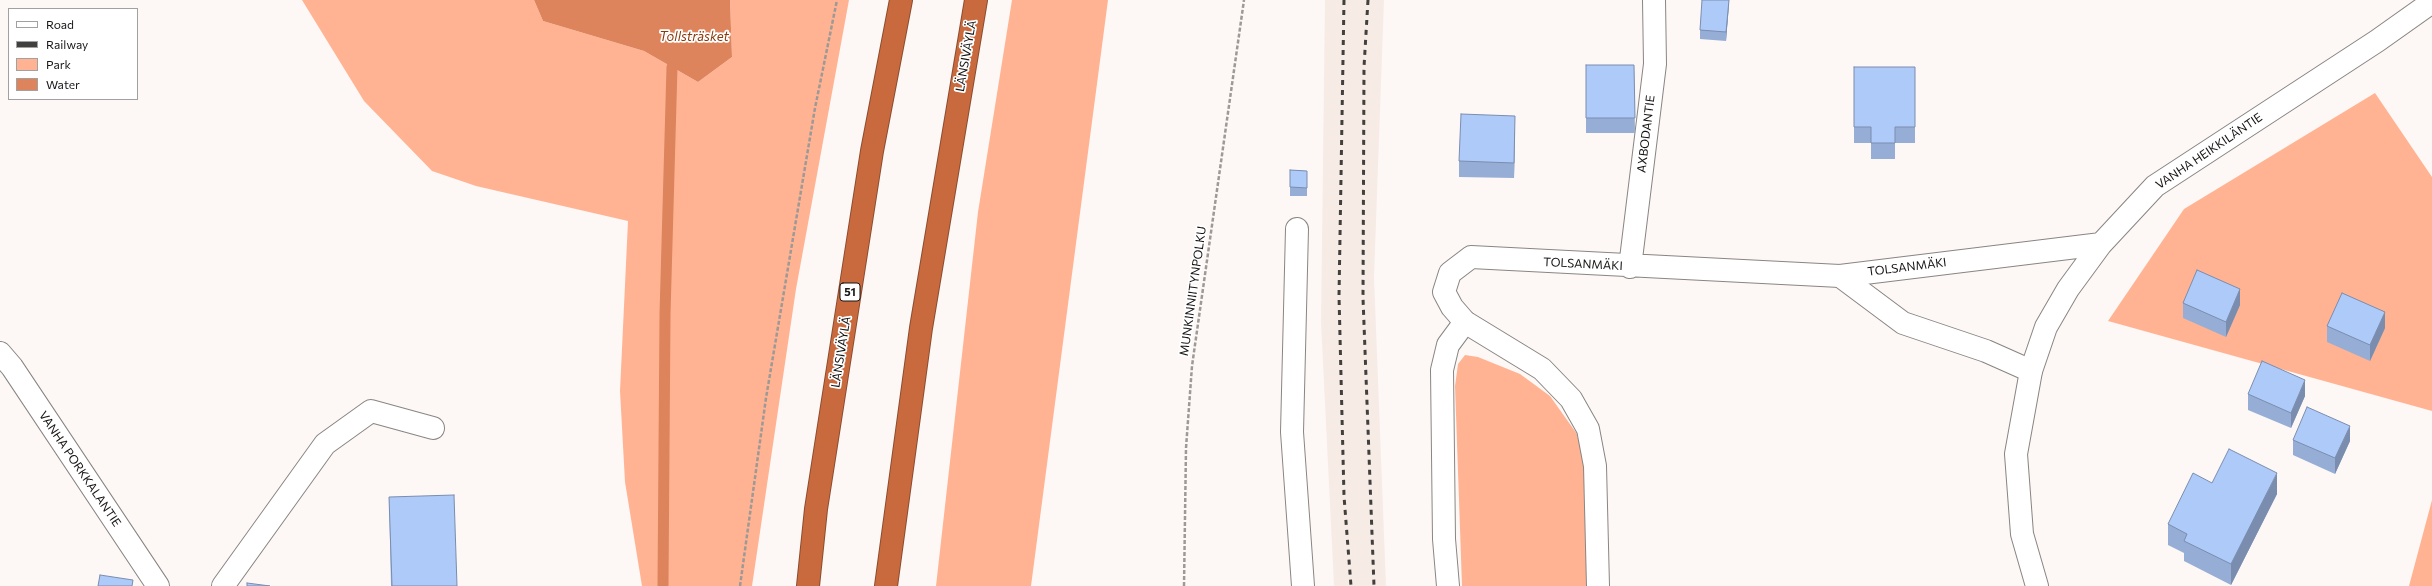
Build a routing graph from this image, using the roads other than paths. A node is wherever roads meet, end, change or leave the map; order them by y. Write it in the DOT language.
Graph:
graph roads {
  1 [pos="901,0"];
  2 [pos="976,0"];
  3 [pos="1654,0"];
  4 [pos="2432,2"];
  5 [pos="1297,229"];
  6 [pos="2102,244"];
  7 [pos="1630,267"];
  8 [pos="1840,276"];
  9 [pos="1465,322"];
  10 [pos="0,353"];
  11 [pos="2031,370"];
  12 [pos="433,428"];
  13 [pos="158,586"];
  14 [pos="223,586"];
  15 [pos="808,586"];
  16 [pos="886,586"];
  17 [pos="1303,586"];
  18 [pos="1448,586"];
  19 [pos="1598,586"];
  20 [pos="2037,586"];
  1 -- 15 [label="highway, LÄNSIVÄYLÄ / 51"];
  2 -- 16 [label="highway, LÄNSIVÄYLÄ"];
  3 -- 7 [label="street, AXBODANTIE"];
  4 -- 6 [label="street, VANHA HEIKKILÄNTIE"];
  5 -- 17 [label="street"];
  6 -- 8 [label="street, TOLSANMÄKI"];
  6 -- 11 [label="street, VANHA HEIKKILÄNTIE"];
  7 -- 8 [label="street, TOLSANMÄKI"];
  7 -- 9 [label="street, TOLSANMÄKI"];
  8 -- 11 [label="street"];
  9 -- 18 [label="street"];
  9 -- 19 [label="street, TOLSANMÄKI"];
  10 -- 13 [label="street, VANHA PORKKALANTIE"];
  11 -- 20 [label="street, VANHA HEIKKILÄNTIE"];
  12 -- 14 [label="street"];
}
